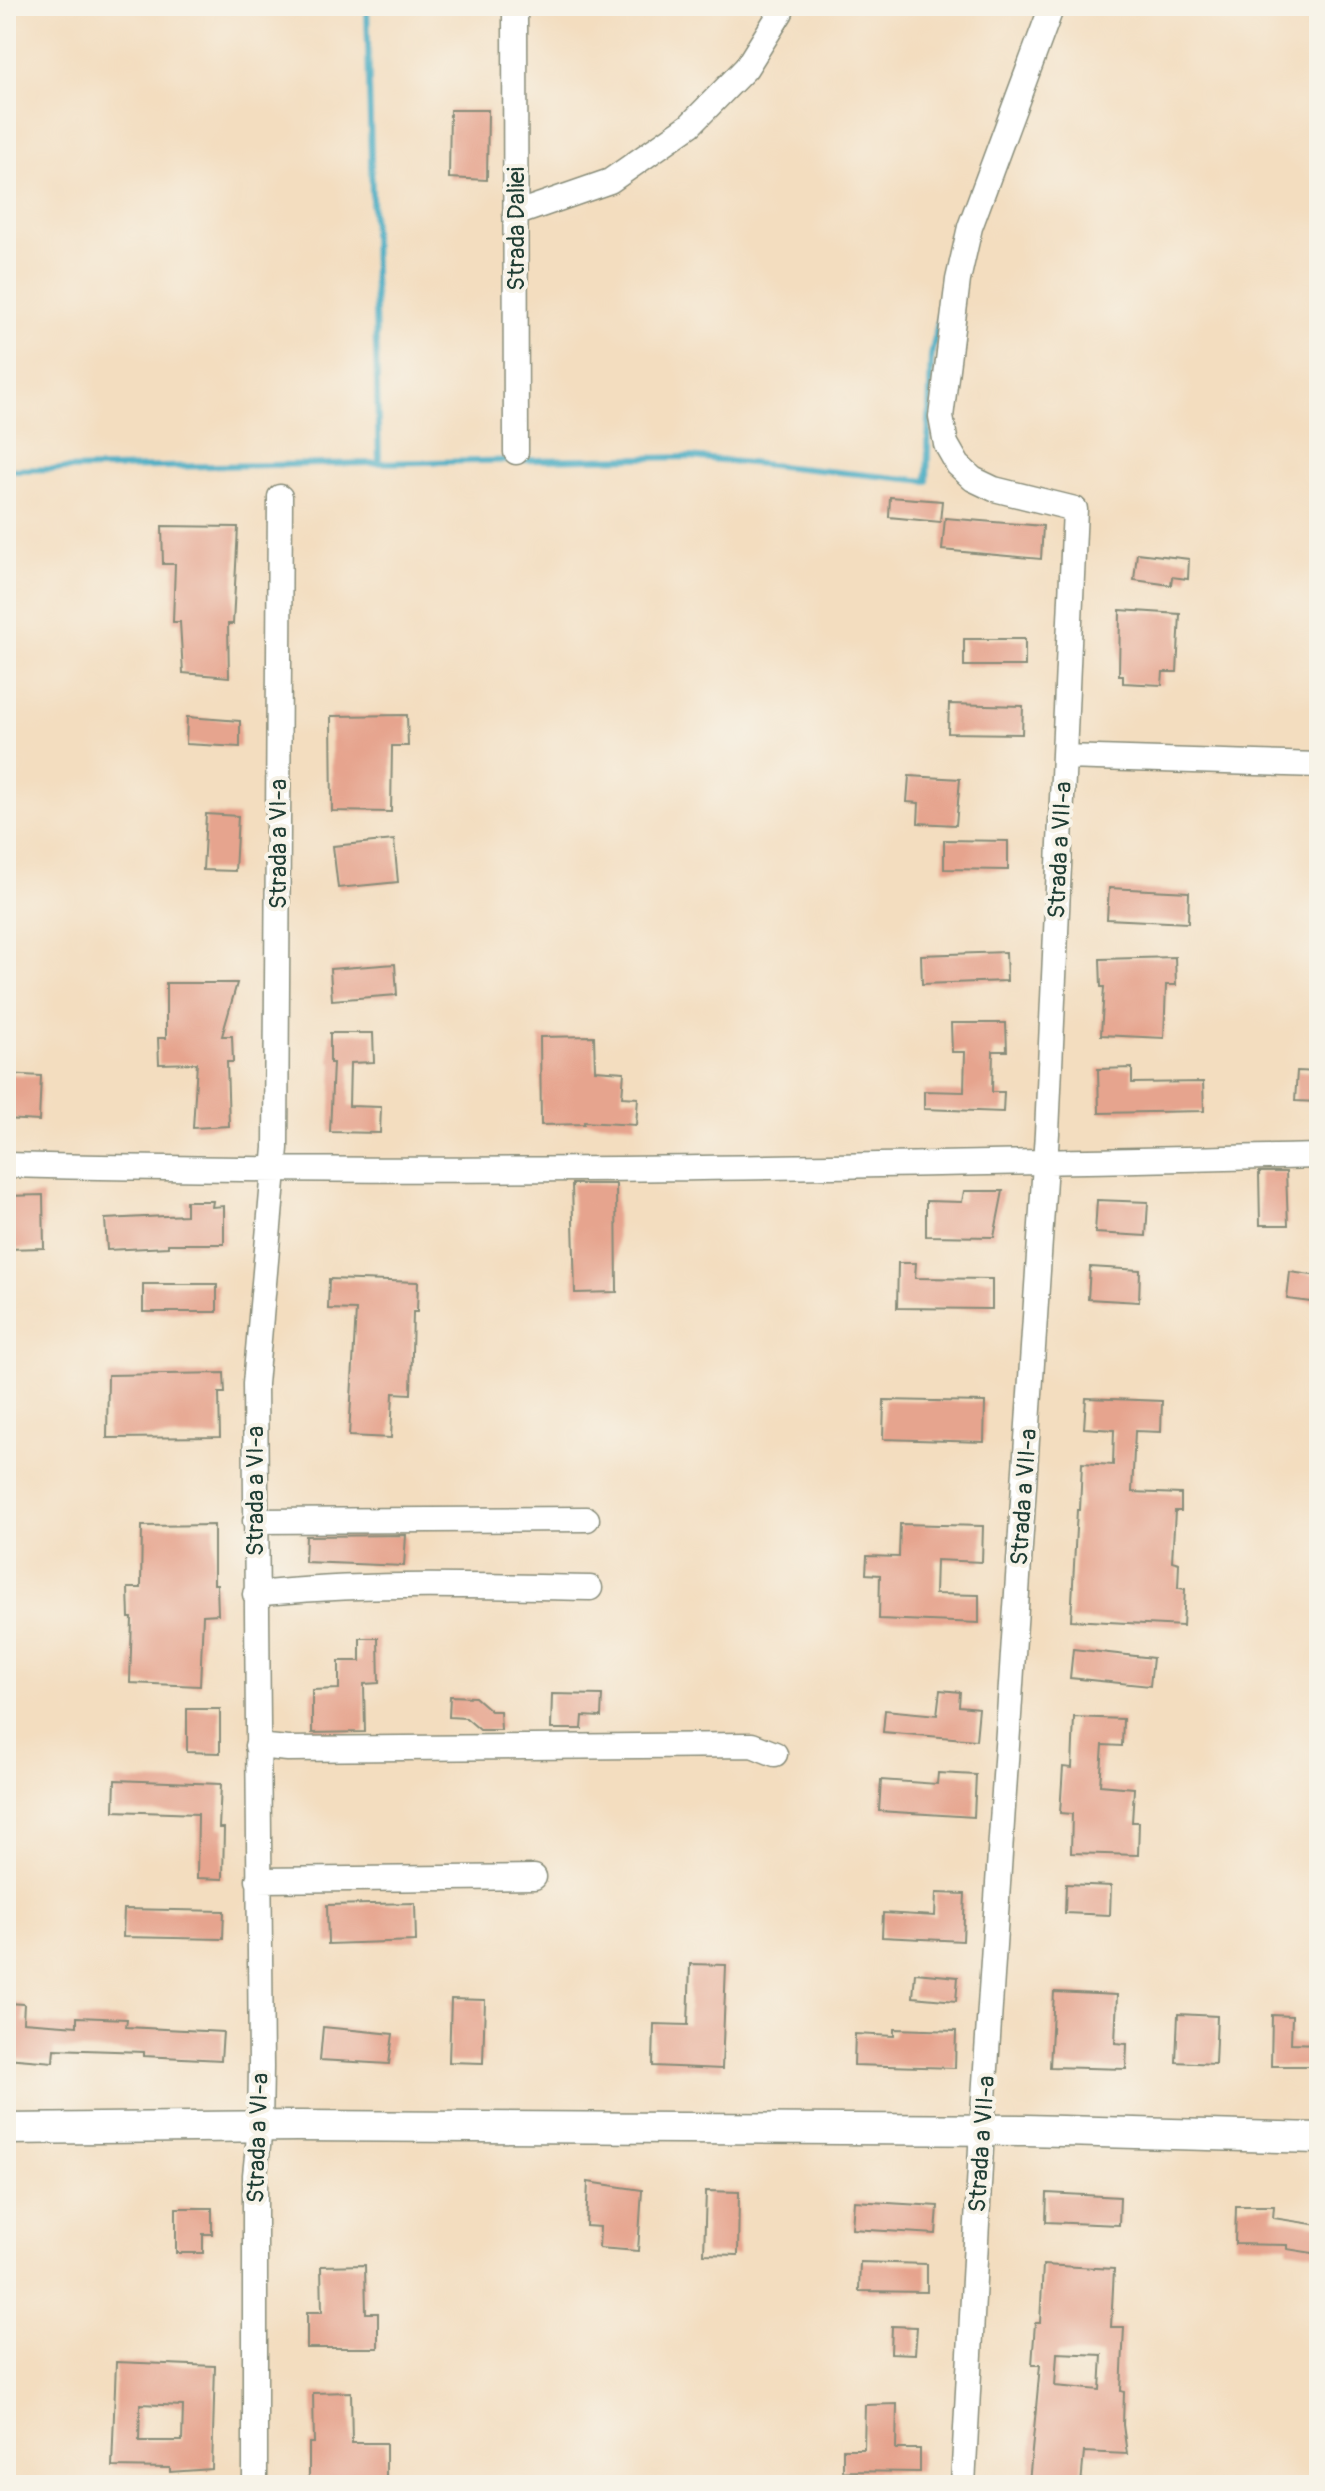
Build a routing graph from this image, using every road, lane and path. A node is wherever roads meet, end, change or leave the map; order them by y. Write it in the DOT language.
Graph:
graph roads {
  1 [pos="515,6"];
  2 [pos="781,6"];
  3 [pos="1052,6"];
  4 [pos="515,214"];
  5 [pos="516,452"];
  6 [pos="280,497"];
  7 [pos="1065,757"];
  8 [pos="1319,765"];
  9 [pos="1319,1156"];
  10 [pos="1045,1163"];
  11 [pos="6,1165"];
  12 [pos="275,1170"];
  13 [pos="587,1519"];
  14 [pos="255,1521"];
  15 [pos="590,1588"];
  16 [pos="255,1594"];
  17 [pos="257,1746"];
  18 [pos="775,1754"];
  19 [pos="534,1877"];
  20 [pos="258,1880"];
  21 [pos="260,2127"];
  22 [pos="6,2129"];
  23 [pos="982,2129"];
  24 [pos="1319,2138"];
  25 [pos="255,2485"];
  26 [pos="963,2485"];
  1 -- 4 [label="street, Strada Daliei"];
  2 -- 4 [label="street"];
  3 -- 7 [label="street, Strada a VII-a"];
  4 -- 5 [label="street, Strada Daliei"];
  6 -- 12 [label="street, Strada a VI-a"];
  7 -- 8 [label="street"];
  7 -- 10 [label="street, Strada a VII-a"];
  9 -- 10 [label="street"];
  10 -- 12 [label="street"];
  10 -- 23 [label="street, Strada a VII-a"];
  11 -- 12 [label="street"];
  12 -- 14 [label="street, Strada a VI-a"];
  13 -- 14 [label="street"];
  14 -- 16 [label="street, Strada a VI-a"];
  15 -- 16 [label="street"];
  16 -- 17 [label="street, Strada a VI-a"];
  17 -- 18 [label="street"];
  17 -- 20 [label="street, Strada a VI-a"];
  19 -- 20 [label="street"];
  20 -- 21 [label="street, Strada a VI-a"];
  21 -- 22 [label="street"];
  21 -- 23 [label="street"];
  21 -- 25 [label="street, Strada a VI-a"];
  23 -- 24 [label="street"];
  23 -- 26 [label="street, Strada a VII-a"];
}
